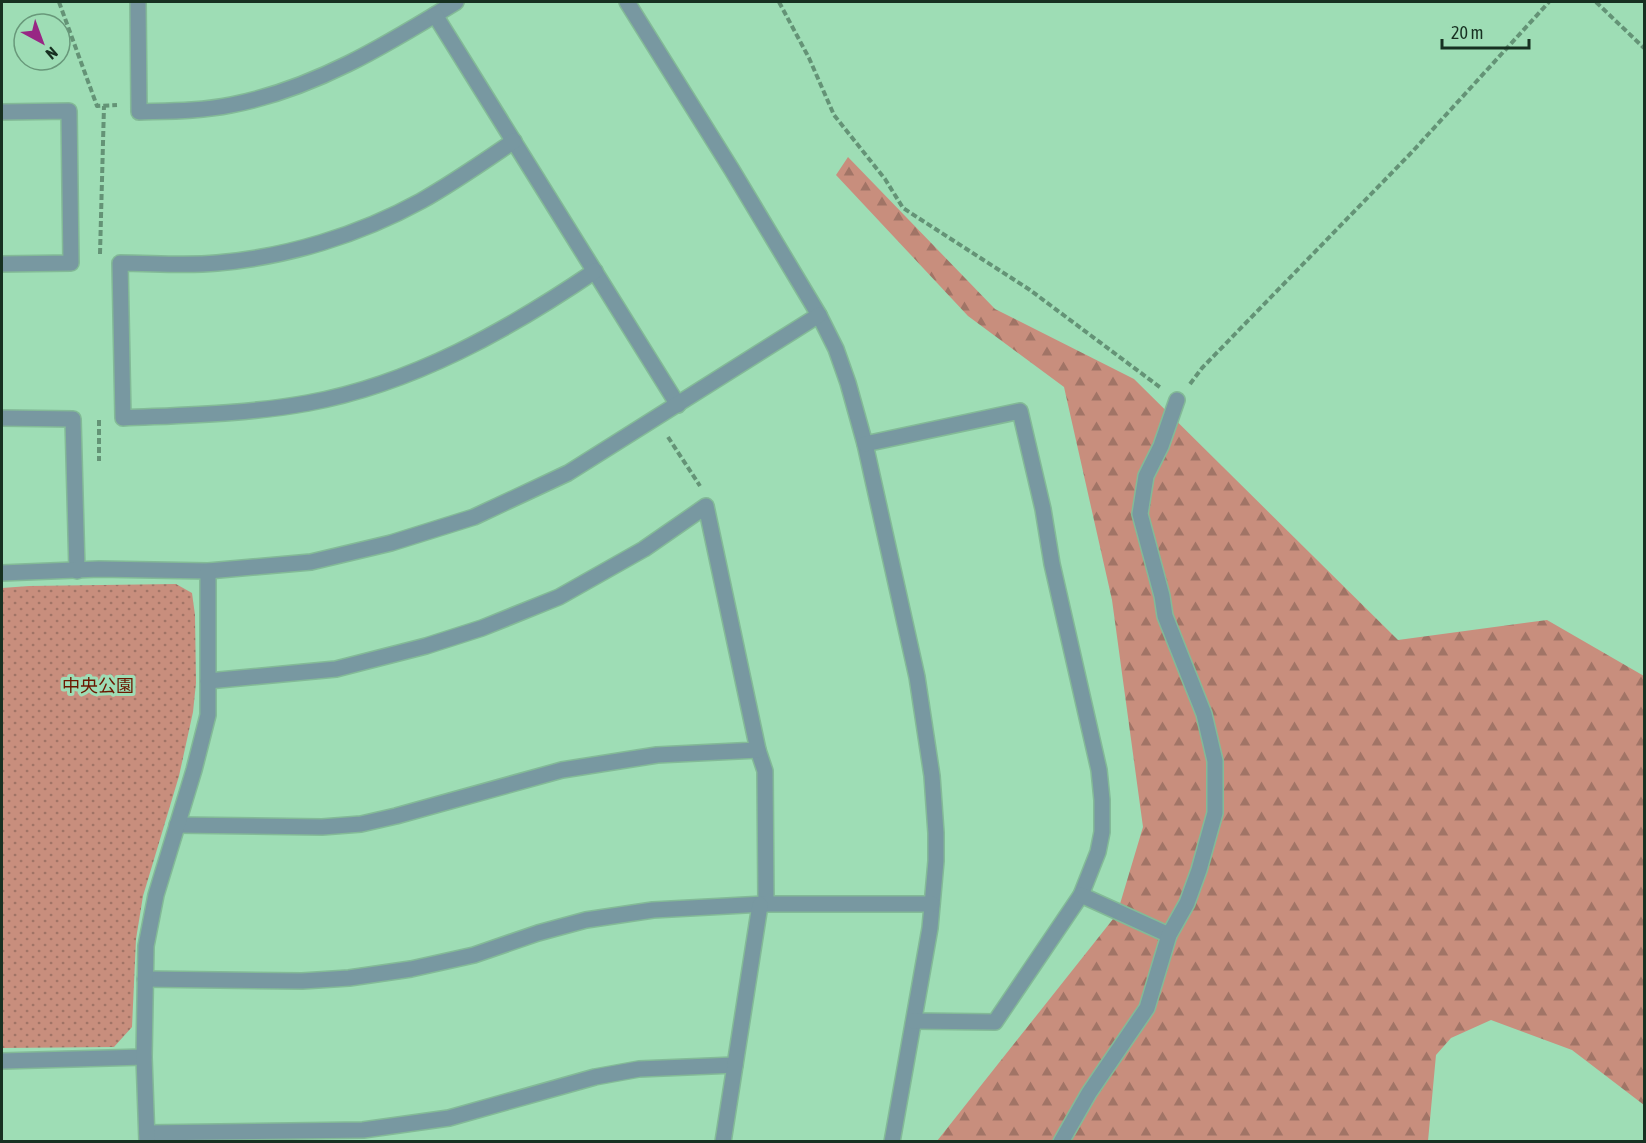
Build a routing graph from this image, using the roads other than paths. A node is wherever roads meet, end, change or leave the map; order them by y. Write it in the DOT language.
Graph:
graph roads {
  1 [pos="138,2"];
  2 [pos="456,2"];
  3 [pos="627,2"];
  4 [pos="435,15"];
  5 [pos="2,112"];
  6 [pos="514,141"];
  7 [pos="2,264"];
  8 [pos="595,271"];
  9 [pos="819,315"];
  10 [pos="1177,400"];
  11 [pos="678,405"];
  12 [pos="2,418"];
  13 [pos="865,444"];
  14 [pos="77,571"];
  15 [pos="208,571"];
  16 [pos="2,573"];
  17 [pos="208,681"];
  18 [pos="758,750"];
  19 [pos="177,825"];
  20 [pos="1082,895"];
  21 [pos="932,904"];
  22 [pos="763,905"];
  23 [pos="1170,935"];
  24 [pos="145,979"];
  25 [pos="914,1021"];
  26 [pos="144,1058"];
  27 [pos="2,1061"];
  28 [pos="735,1065"];
  29 [pos="147,1137"];
  30 [pos="723,1142"];
  31 [pos="892,1142"];
  32 [pos="1061,1142"];
  1 -- 4 [label="street"];
  2 -- 4 [label="street"];
  3 -- 9 [label="street"];
  4 -- 6 [label="street"];
  5 -- 7 [label="street"];
  6 -- 8 [label="street"];
  6 -- 8 [label="street"];
  8 -- 11 [label="street"];
  9 -- 11 [label="street"];
  9 -- 13 [label="street"];
  10 -- 23 [label="street"];
  11 -- 15 [label="street"];
  12 -- 14 [label="street"];
  13 -- 20 [label="street"];
  13 -- 21 [label="street"];
  14 -- 15 [label="street"];
  14 -- 16 [label="street"];
  15 -- 17 [label="street"];
  17 -- 18 [label="street"];
  17 -- 19 [label="street"];
  18 -- 19 [label="street"];
  18 -- 22 [label="street"];
  19 -- 24 [label="street"];
  20 -- 23 [label="street"];
  20 -- 25 [label="street"];
  21 -- 22 [label="street"];
  21 -- 25 [label="street"];
  22 -- 24 [label="street"];
  22 -- 28 [label="street"];
  23 -- 32 [label="street"];
  24 -- 26 [label="street"];
  25 -- 31 [label="street"];
  26 -- 27 [label="street"];
  26 -- 29 [label="street"];
  28 -- 29 [label="street"];
  28 -- 30 [label="street"];
}
